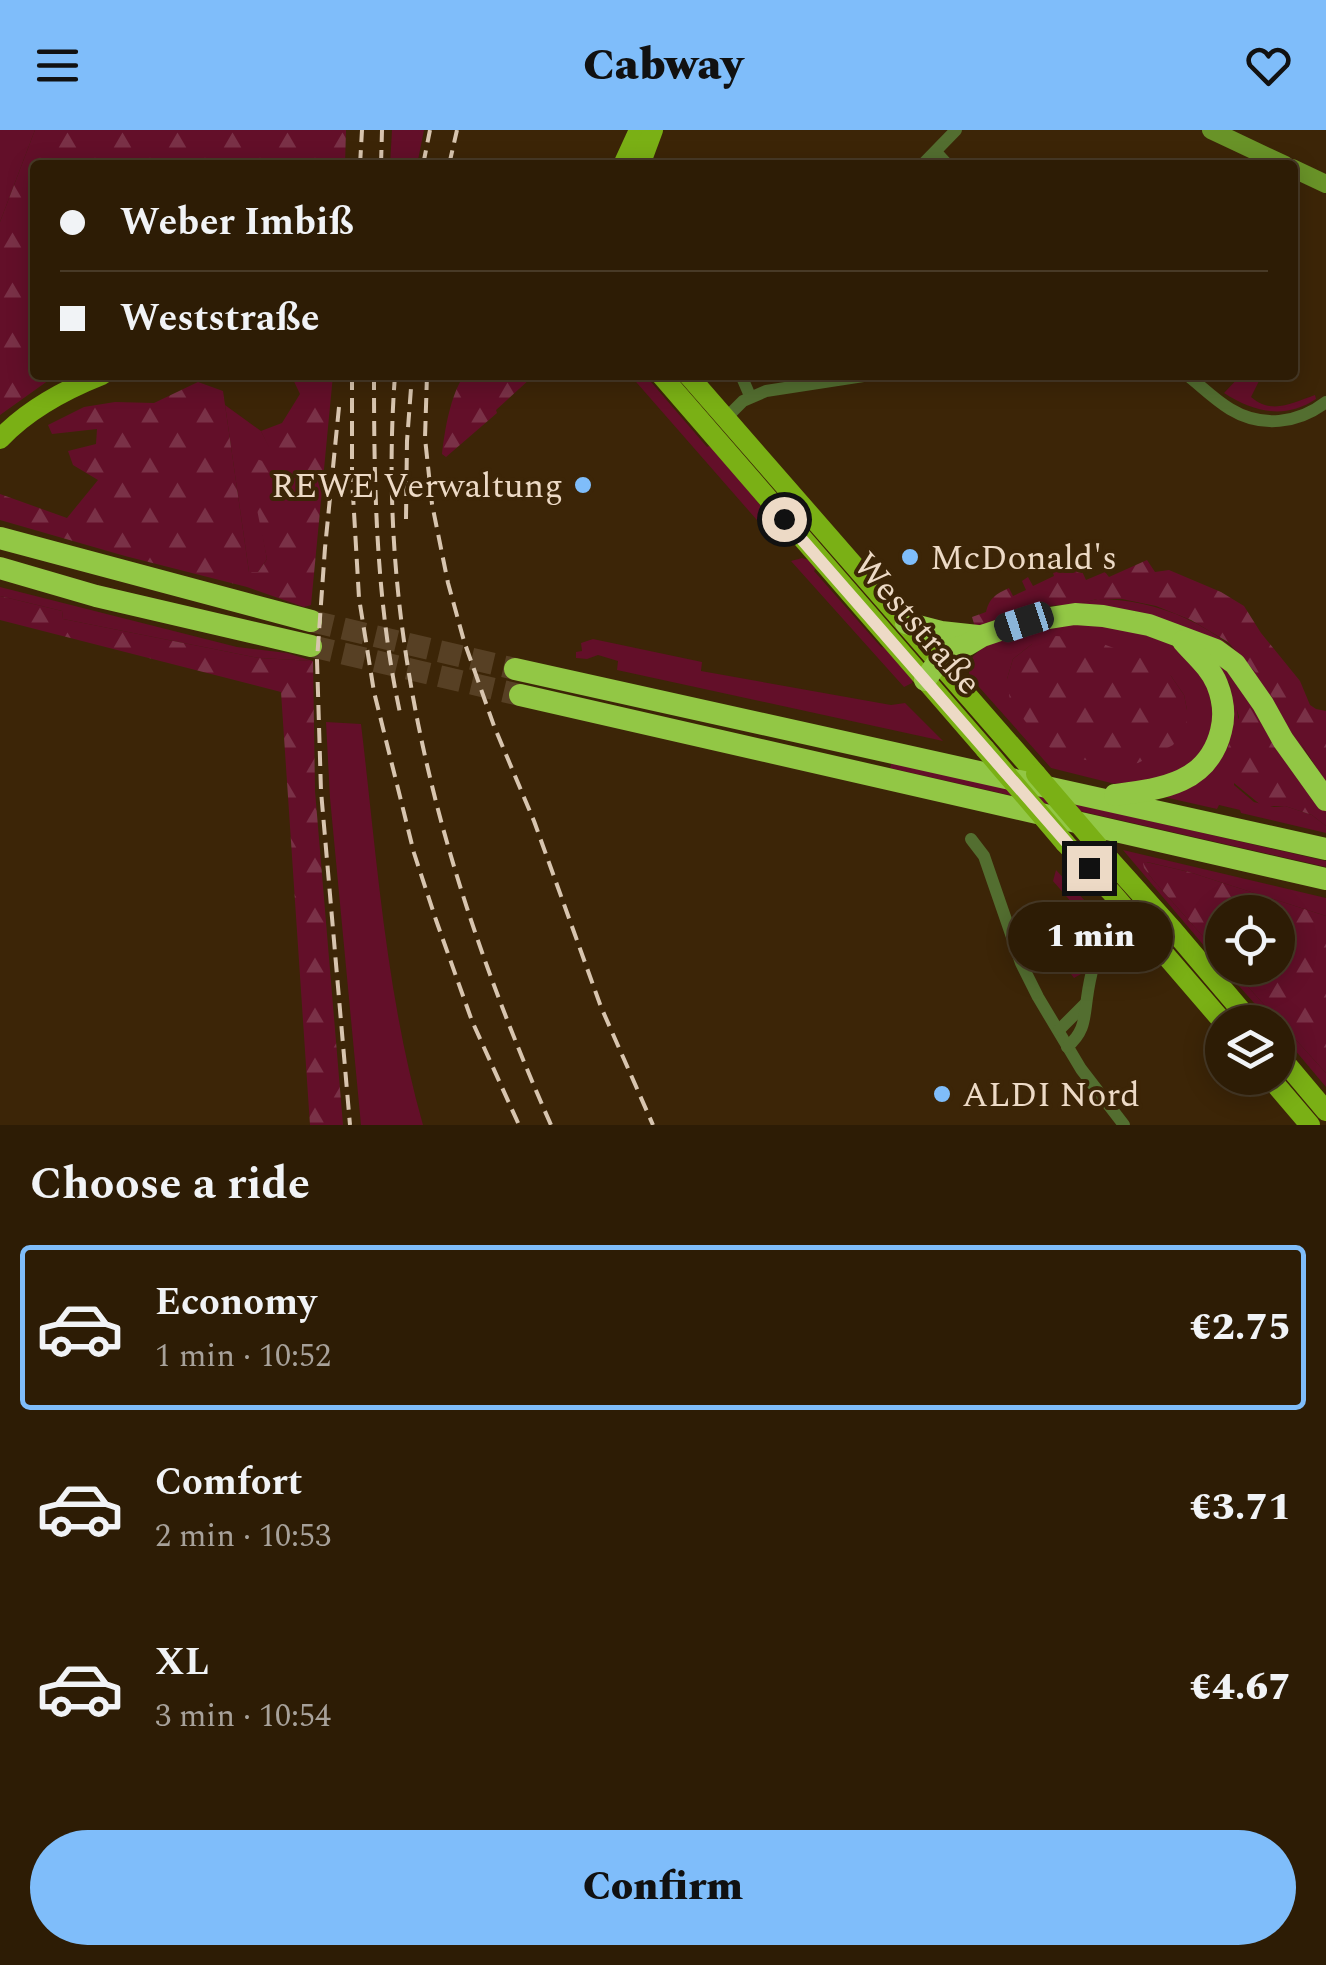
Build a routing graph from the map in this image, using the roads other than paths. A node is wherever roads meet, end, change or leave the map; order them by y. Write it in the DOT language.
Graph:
graph roads {
  1 [pos="639,130"];
  2 [pos="653,130"];
  3 [pos="956,130"];
  4 [pos="1211,130"];
  5 [pos="936,152"];
  6 [pos="625,160"];
  7 [pos="642,160"];
  8 [pos="927,160"];
  9 [pos="943,160"];
  10 [pos="1275,160"];
  11 [pos="1298,171"];
  12 [pos="1326,184"];
  13 [pos="91,380"];
  14 [pos="666,380"];
  15 [pos="692,380"];
  16 [pos="742,380"];
  17 [pos="838,380"];
  18 [pos="1193,380"];
  19 [pos="750,396"];
  20 [pos="1326,402"];
  21 [pos="726,418"];
  22 [pos="0,439"];
  23 [pos="0,538"];
  24 [pos="0,568"];
  25 [pos="311,621"];
  26 [pos="906,623"];
  27 [pos="1182,638"];
  28 [pos="975,640"];
  29 [pos="311,646"];
  30 [pos="515,669"];
  31 [pos="936,671"];
  32 [pos="520,694"];
  33 [pos="1096,797"];
  34 [pos="1326,800"];
  35 [pos="971,839"];
  36 [pos="1326,849"];
  37 [pos="1322,880"];
  38 [pos="1138,912"];
  39 [pos="1086,1003"];
  40 [pos="1210,1005"];
  41 [pos="1234,1005"];
  42 [pos="1059,1030"];
  43 [pos="1066,1046"];
  44 [pos="1295,1074"];
  45 [pos="1284,1095"];
  46 [pos="1326,1111"];
  47 [pos="1124,1125"];
  48 [pos="1310,1125"];
  1 -- 6 [label="main road"];
  2 -- 7 [label="main road"];
  3 -- 5 [label="street"];
  4 -- 10 [label="street"];
  5 -- 8 [label="street"];
  5 -- 9 [label="street"];
  11 -- 12 [label="street"];
  13 -- 22 [label="main road"];
  14 -- 31 [label="main road, Weststraße"];
  15 -- 21 [label="main road, Weststraße"];
  16 -- 19 [label="street"];
  17 -- 19 [label="street"];
  18 -- 20 [label="street"];
  19 -- 21 [label="street"];
  21 -- 26 [label="main road, Weststraße"];
  23 -- 25 [label="highway"];
  24 -- 29 [label="highway"];
  26 -- 28 [label="highway"];
  26 -- 31 [label="main road, Weststraße"];
  27 -- 28 [label="highway"];
  27 -- 33 [label="highway"];
  27 -- 34 [label="highway"];
  28 -- 31 [label="highway"];
  30 -- 33 [label="highway"];
  31 -- 38 [label="main road, Weststraße, bridge"];
  31 -- 38 [label="main road, Weststraße, bridge"];
  32 -- 37 [label="highway"];
  33 -- 36 [label="highway"];
  35 -- 42 [label="street"];
  38 -- 39 [label="street"];
  38 -- 40 [label="main road, Weststraße"];
  38 -- 41 [label="main road, Weststraße"];
  39 -- 42 [label="street"];
  39 -- 43 [label="street"];
  42 -- 43 [label="street"];
  43 -- 47 [label="street"];
  44 -- 46 [label="main road"];
  45 -- 48 [label="main road"];
}
